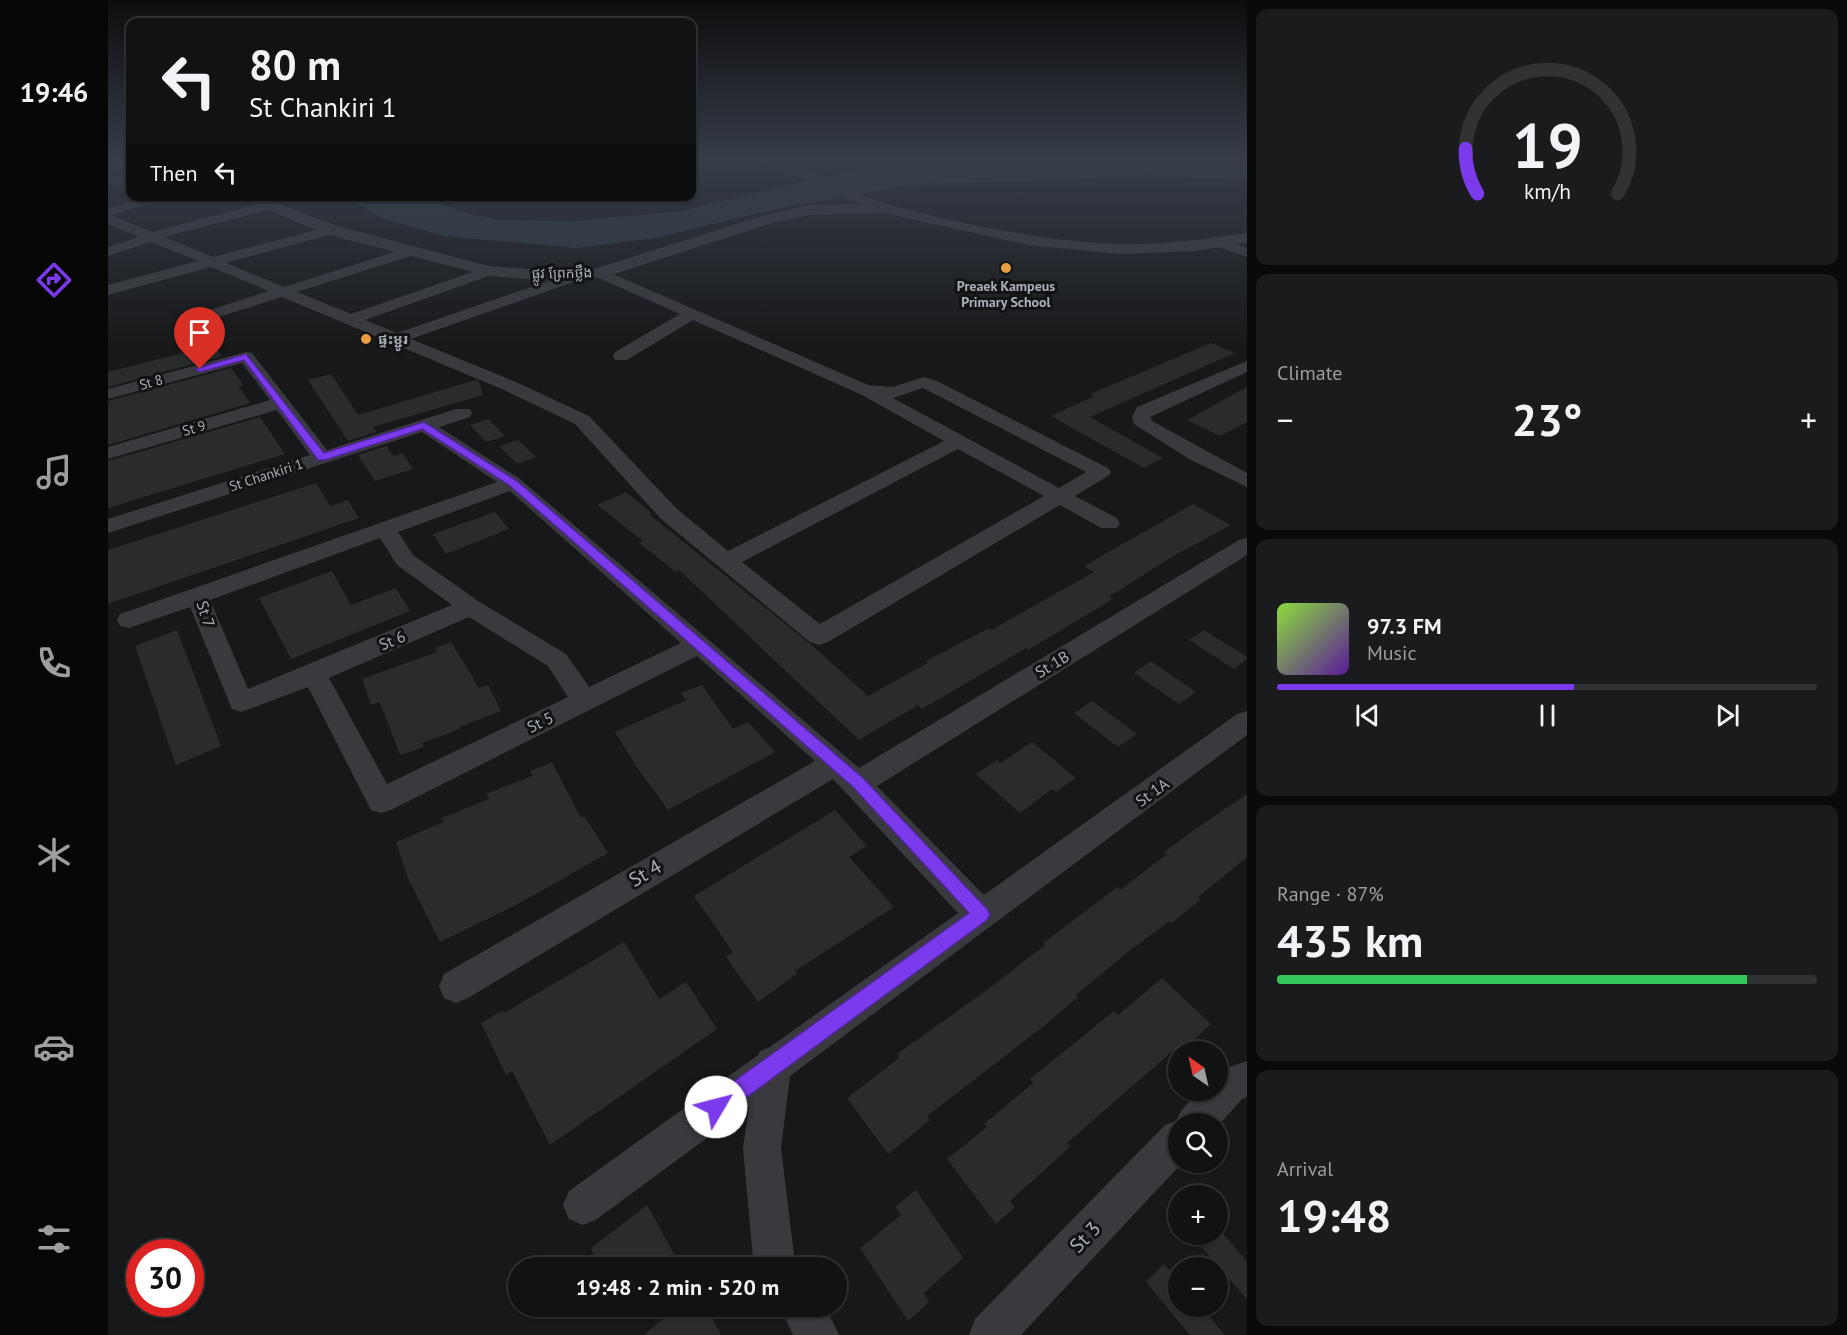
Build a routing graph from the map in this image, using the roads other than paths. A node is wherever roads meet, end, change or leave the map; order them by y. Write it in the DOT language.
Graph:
graph roads {
  1 [pos="117,222"];
  2 [pos="206,222"];
  3 [pos="309,222"];
  4 [pos="758,222"];
  5 [pos="944,222"];
  6 [pos="331,230"];
  7 [pos="154,236"];
  8 [pos="1247,238"];
  9 [pos="1218,242"];
  10 [pos="412,251"];
  11 [pos="108,252"];
  12 [pos="1247,254"];
  13 [pos="212,263"];
  14 [pos="489,271"];
  15 [pos="599,273"];
  16 [pos="577,276"];
  17 [pos="108,290"];
  18 [pos="283,292"];
  19 [pos="690,315"];
  20 [pos="350,320"];
  21 [pos="187,322"];
  22 [pos="395,339"];
  23 [pos="621,356"];
  24 [pos="1246,366"];
  25 [pos="864,390"];
  26 [pos="108,394"];
  27 [pos="280,403"];
  28 [pos="463,412"];
  29 [pos="424,425"];
  30 [pos="959,441"];
  31 [pos="108,453"];
  32 [pos="322,458"];
  33 [pos="1247,481"];
  34 [pos="513,483"];
  35 [pos="1059,497"];
  36 [pos="1109,523"];
  37 [pos="108,526"];
  38 [pos="385,529"];
  39 [pos="1247,545"];
  40 [pos="726,561"];
  41 [pos="197,596"];
  42 [pos="470,606"];
  43 [pos="129,620"];
  44 [pos="700,644"];
  45 [pos="314,674"];
  46 [pos="584,700"];
  47 [pos="1247,721"];
  48 [pos="847,773"];
  49 [pos="981,914"];
  50 [pos="456,986"];
  51 [pos="773,1064"];
  52 [pos="1247,1079"];
  53 [pos="1204,1113"];
  54 [pos="1168,1150"];
  55 [pos="583,1205"];
  56 [pos="774,1257"];
  57 [pos="807,1317"];
  58 [pos="817,1335"];
  59 [pos="991,1335"];
  1 -- 7 [label="street"];
  2 -- 7 [label="street"];
  3 -- 6 [label="street, ផ្លូវ ព្រែកថ្លឹង"];
  4 -- 15 [label="street, ផ្លូវ ព្រែកថ្លឹង"];
  5 -- 9 [label="street, ផ្លូវ ព្រែកថ្លឹង"];
  6 -- 10 [label="street, ផ្លូវ ព្រែកថ្លឹង"];
  6 -- 13 [label="street"];
  7 -- 11 [label="street"];
  7 -- 13 [label="street"];
  8 -- 9 [label="street, ផ្លូវ ព្រែកថ្លឹង"];
  9 -- 12 [label="street"];
  10 -- 14 [label="street, ផ្លូវ ព្រែកថ្លឹង"];
  10 -- 18 [label="street"];
  13 -- 17 [label="street"];
  13 -- 18 [label="street"];
  14 -- 16 [label="street, ផ្លូវ ព្រែកថ្លឹង"];
  14 -- 20 [label="street"];
  15 -- 16 [label="street, ផ្លូវ ព្រែកថ្លឹង"];
  15 -- 19 [label="street"];
  16 -- 22 [label="street"];
  18 -- 20 [label="street"];
  18 -- 21 [label="street"];
  19 -- 23 [label="street"];
  19 -- 25 [label="street"];
  20 -- 22 [label="street"];
  22 -- 40 [label="street"];
  24 -- 33 [label="street"];
  25 -- 30 [label="street"];
  25 -- 35 [label="street"];
  26 -- 27 [label="street, St 8"];
  27 -- 31 [label="street, St 9"];
  27 -- 32 [label="street, St 8"];
  28 -- 29 [label="street, St Chankiri 1"];
  29 -- 32 [label="street, St Chankiri 1"];
  29 -- 34 [label="street"];
  30 -- 35 [label="street"];
  30 -- 40 [label="street"];
  32 -- 37 [label="street, St Chankiri 1"];
  34 -- 38 [label="street, St 7"];
  34 -- 44 [label="street"];
  35 -- 36 [label="street"];
  35 -- 40 [label="street"];
  38 -- 41 [label="street, St 7"];
  38 -- 42 [label="street"];
  39 -- 48 [label="street, St 1B"];
  41 -- 43 [label="street"];
  41 -- 45 [label="street, St 7"];
  42 -- 45 [label="street, St 6"];
  42 -- 46 [label="street"];
  44 -- 46 [label="street, St 5"];
  44 -- 48 [label="street"];
  45 -- 46 [label="street, St 5"];
  47 -- 49 [label="street, St 1A"];
  48 -- 49 [label="street"];
  48 -- 50 [label="street, St 4"];
  49 -- 51 [label="street"];
  51 -- 55 [label="street"];
  51 -- 56 [label="street"];
  52 -- 53 [label="street"];
  54 -- 59 [label="street, St 3"];
  57 -- 58 [label="street"];
}
